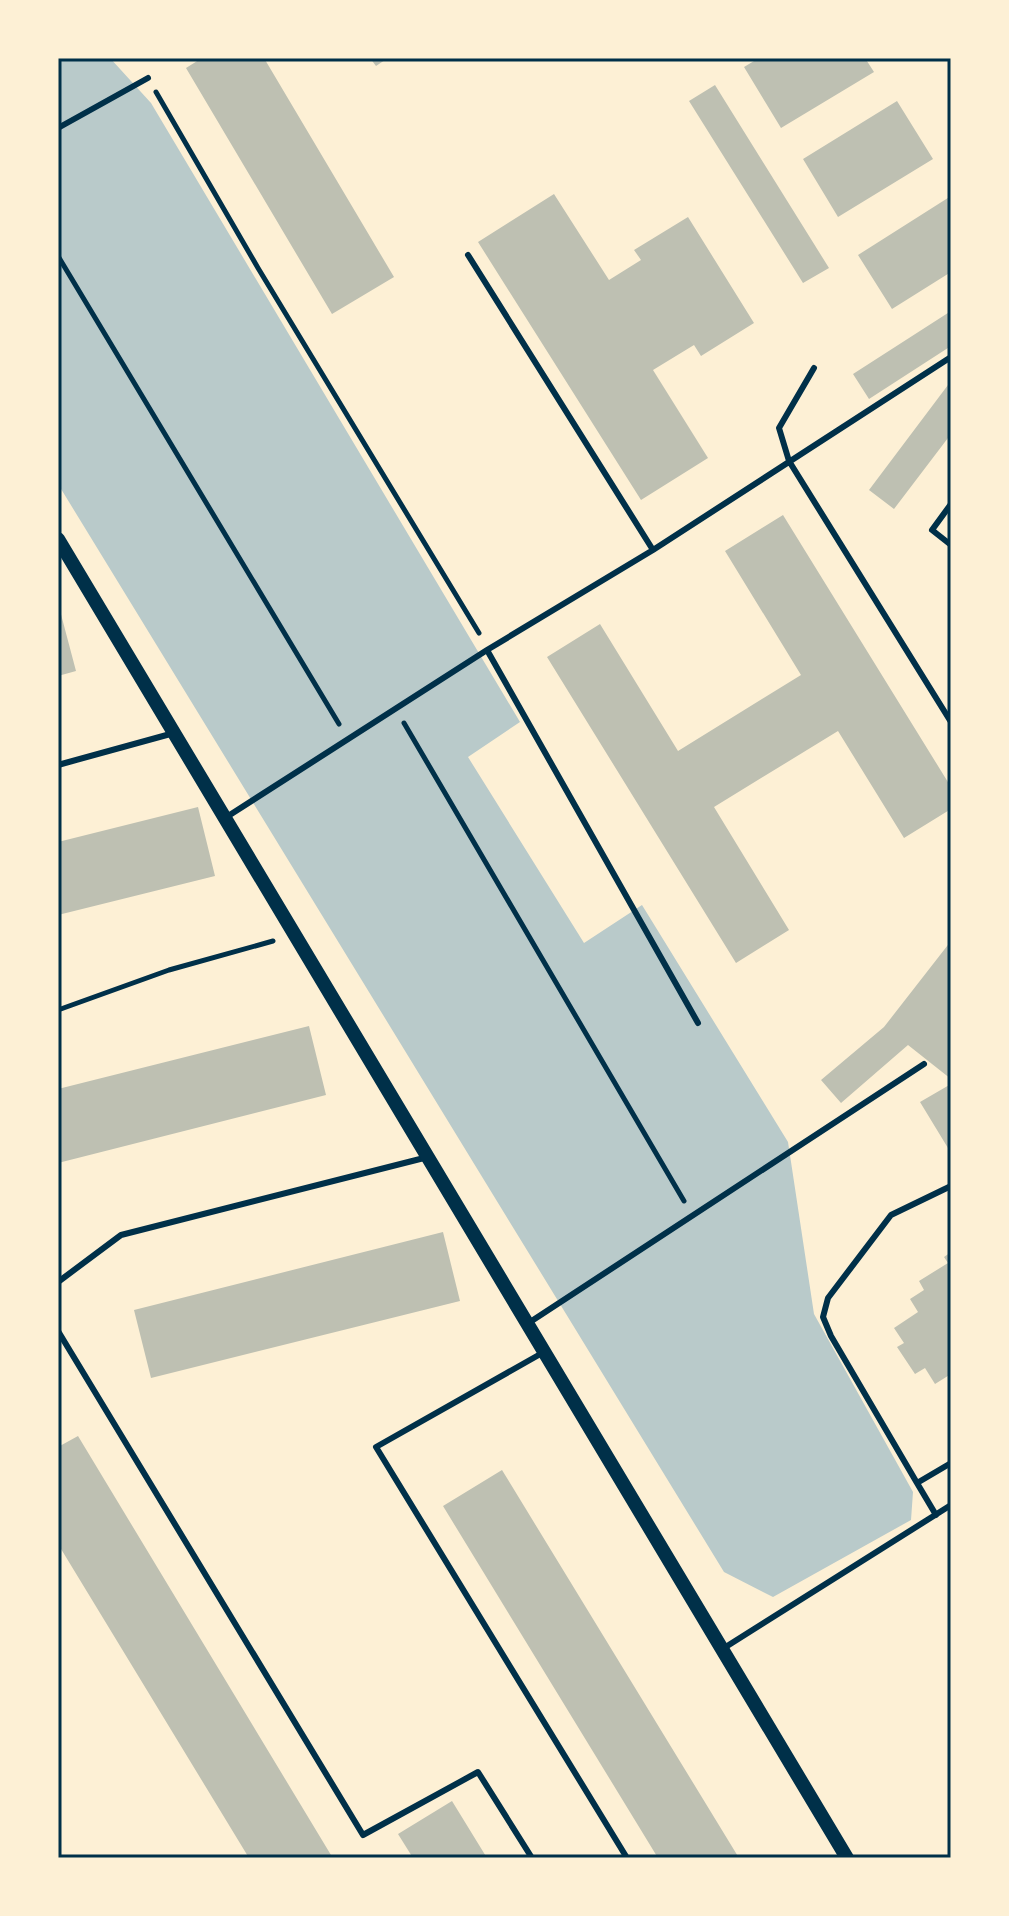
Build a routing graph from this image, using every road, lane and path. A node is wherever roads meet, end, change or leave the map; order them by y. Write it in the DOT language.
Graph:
graph roads {
  1 [pos="148,78"];
  2 [pos="58,128"];
  3 [pos="468,255"];
  4 [pos="58,256"];
  5 [pos="951,357"];
  6 [pos="814,368"];
  7 [pos="789,461"];
  8 [pos="951,504"];
  9 [pos="58,539"];
  10 [pos="951,545"];
  11 [pos="653,550"];
  12 [pos="487,650"];
  13 [pos="395,708"];
  14 [pos="951,722"];
  15 [pos="174,733"];
  16 [pos="348,739"];
  17 [pos="58,765"];
  18 [pos="225,818"];
  19 [pos="285,938"];
  20 [pos="58,1010"];
  21 [pos="698,1023"];
  22 [pos="924,1064"];
  23 [pos="428,1157"];
  24 [pos="951,1186"];
  25 [pos="693,1215"];
  26 [pos="58,1282"];
  27 [pos="527,1324"];
  28 [pos="58,1331"];
  29 [pos="544,1352"];
  30 [pos="951,1463"];
  31 [pos="917,1483"];
  32 [pos="951,1505"];
  33 [pos="936,1515"];
  34 [pos="722,1649"];
  35 [pos="532,1858"];
  36 [pos="627,1858"];
  37 [pos="847,1858"];
  1 -- 2 [label="lane"];
  1 -- 12 [label="path"];
  3 -- 11 [label="lane"];
  4 -- 16 [label="path"];
  5 -- 7 [label="lane"];
  6 -- 7 [label="lane"];
  7 -- 11 [label="lane"];
  7 -- 14 [label="lane"];
  8 -- 10 [label="lane"];
  9 -- 15 [label="street"];
  11 -- 12 [label="lane"];
  12 -- 13 [label="lane"];
  12 -- 21 [label="lane"];
  13 -- 16 [label="lane"];
  13 -- 25 [label="path"];
  15 -- 17 [label="lane"];
  15 -- 18 [label="street"];
  16 -- 18 [label="lane"];
  18 -- 23 [label="street"];
  19 -- 20 [label="path"];
  22 -- 25 [label="lane"];
  23 -- 26 [label="lane"];
  23 -- 27 [label="street"];
  24 -- 31 [label="lane"];
  25 -- 27 [label="lane"];
  27 -- 29 [label="street"];
  28 -- 35 [label="lane"];
  29 -- 34 [label="street"];
  29 -- 36 [label="lane"];
  30 -- 31 [label="lane"];
  31 -- 33 [label="lane"];
  32 -- 33 [label="lane"];
  33 -- 34 [label="lane"];
  34 -- 37 [label="street"];
}
